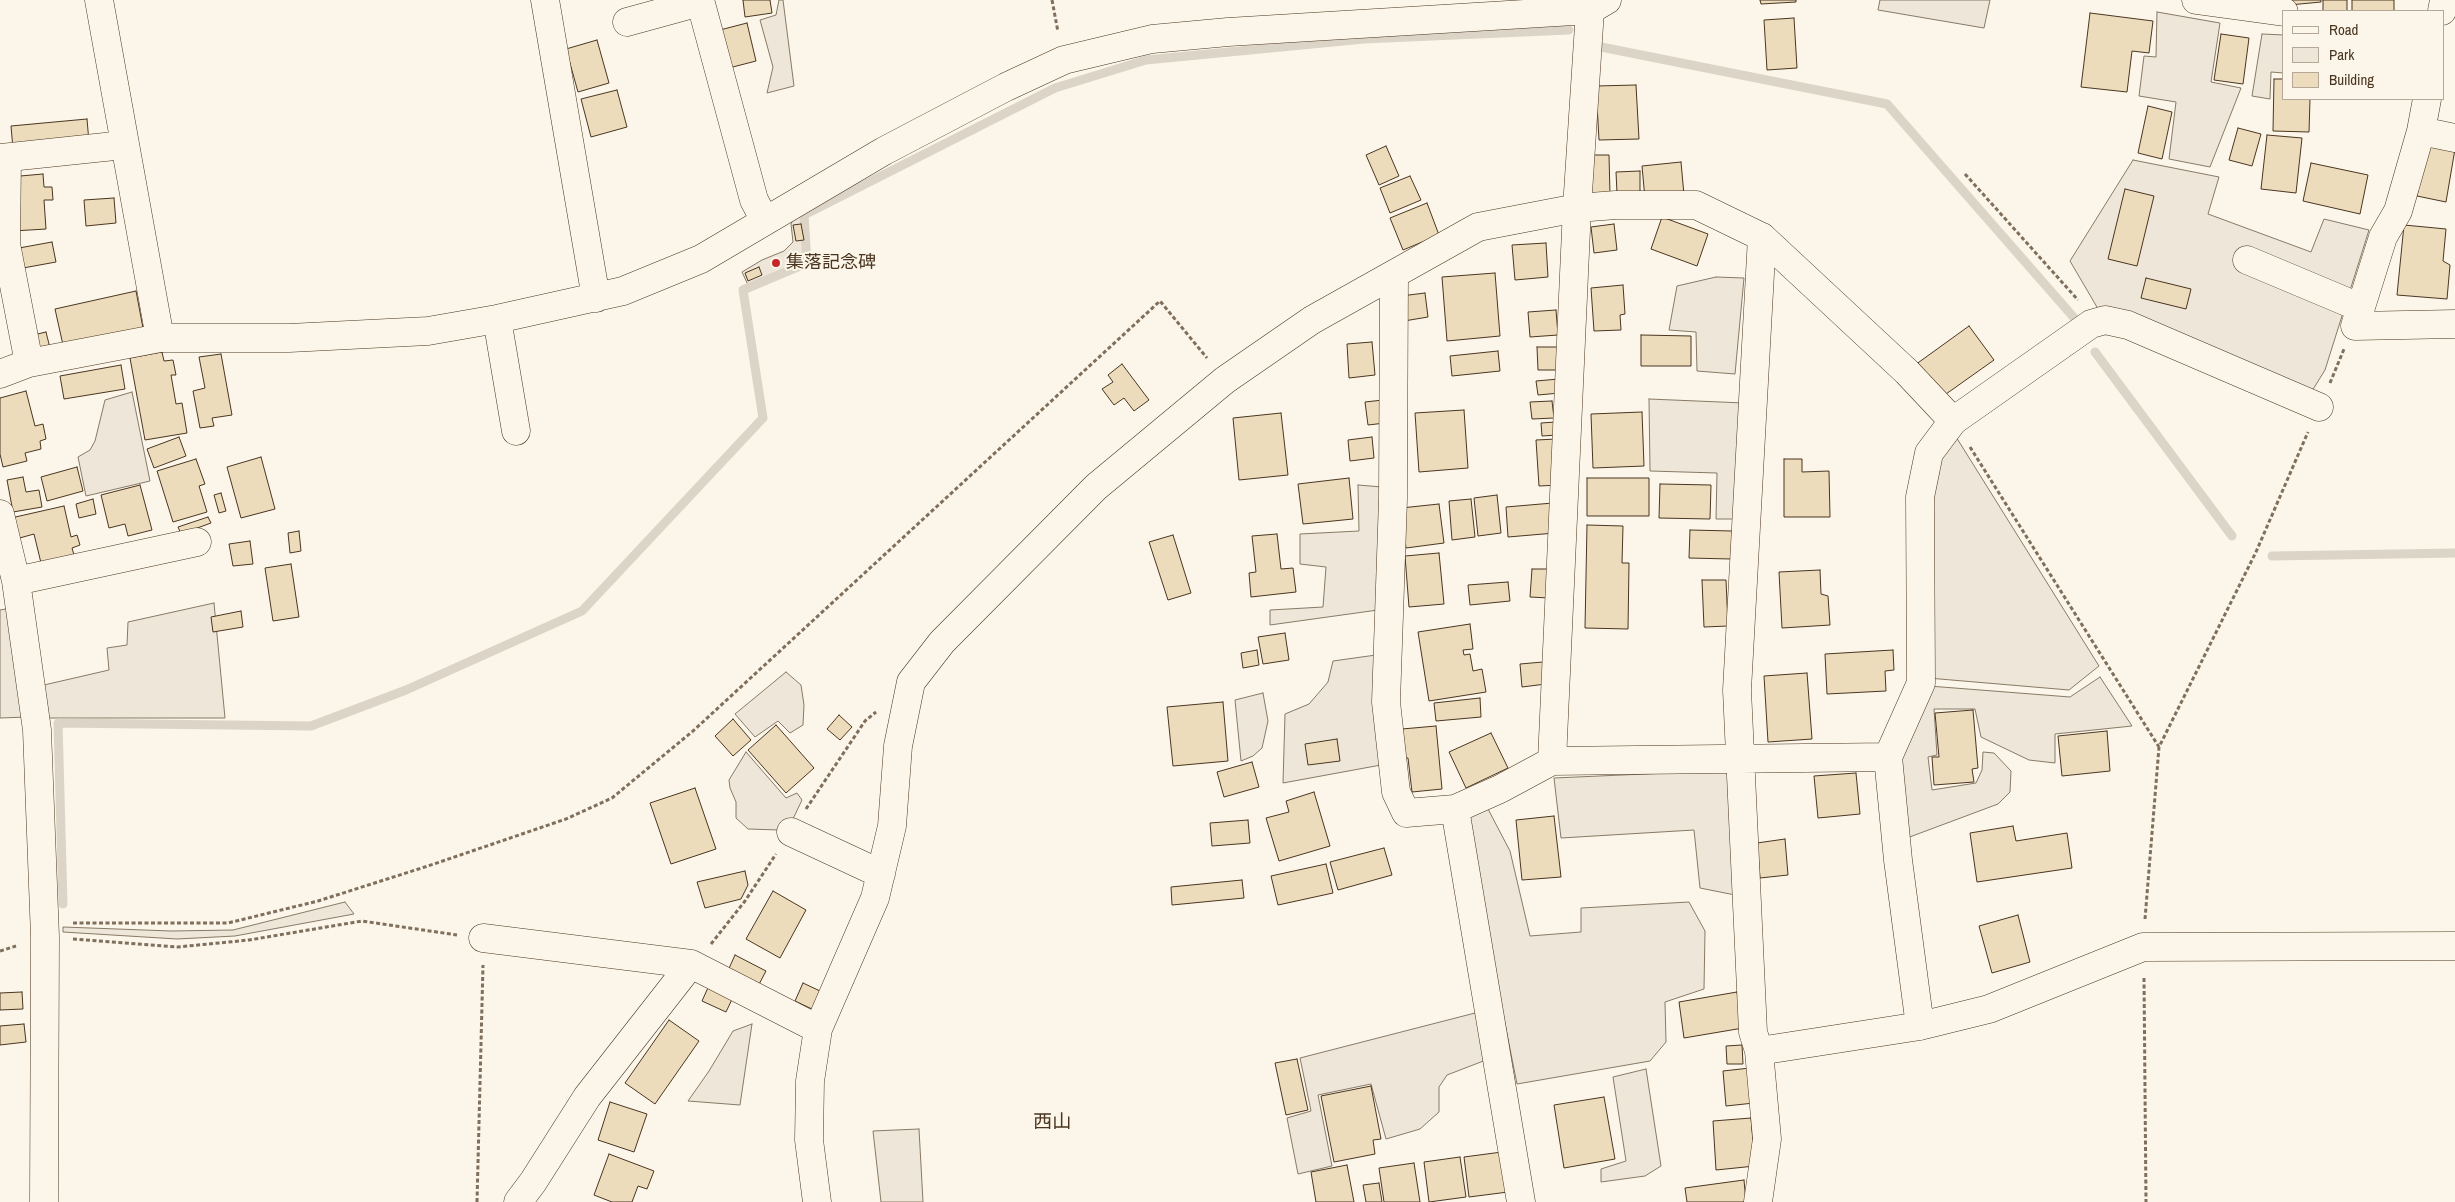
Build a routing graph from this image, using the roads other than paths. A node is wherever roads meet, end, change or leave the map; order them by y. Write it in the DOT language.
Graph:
graph roads {
  1 [pos="99,0"];
  2 [pos="545,0"];
  3 [pos="2196,0"];
  4 [pos="700,1"];
  5 [pos="1599,5"];
  6 [pos="2282,12"];
  7 [pos="628,22"];
  8 [pos="2427,100"];
  9 [pos="2421,131"];
  10 [pos="2455,138"];
  11 [pos="124,145"];
  12 [pos="3,158"];
  13 [pos="1577,208"];
  14 [pos="765,221"];
  15 [pos="1762,237"];
  16 [pos="2247,260"];
  17 [pos="1394,274"];
  18 [pos="596,298"];
  19 [pos="2357,317"];
  20 [pos="497,319"];
  21 [pos="2455,324"];
  22 [pos="160,338"];
  23 [pos="29,363"];
  24 [pos="0,374"];
  25 [pos="2319,407"];
  26 [pos="1953,421"];
  27 [pos="516,431"];
  28 [pos="0,514"];
  29 [pos="197,542"];
  30 [pos="16,581"];
  31 [pos="1888,757"];
  32 [pos="1739,759"];
  33 [pos="1552,761"];
  34 [pos="1455,810"];
  35 [pos="791,832"];
  36 [pos="881,874"];
  37 [pos="484,938"];
  38 [pos="2455,946"];
  39 [pos="690,964"];
  40 [pos="1920,1026"];
  41 [pos="818,1029"];
  42 [pos="1759,1052"];
  43 [pos="44,1202"];
  44 [pos="518,1202"];
  45 [pos="817,1202"];
  46 [pos="1521,1202"];
  47 [pos="1758,1202"];
  1 -- 11 [label="street"];
  2 -- 18 [label="street"];
  3 -- 6 [label="street"];
  4 -- 7 [label="street"];
  4 -- 14 [label="street"];
  5 -- 13 [label="street"];
  5 -- 14 [label="street"];
  8 -- 9 [label="street"];
  9 -- 10 [label="street"];
  9 -- 19 [label="street"];
  11 -- 12 [label="street"];
  11 -- 22 [label="street"];
  12 -- 23 [label="street"];
  13 -- 15 [label="street"];
  13 -- 17 [label="street"];
  13 -- 33 [label="street"];
  14 -- 18 [label="street"];
  15 -- 26 [label="street"];
  15 -- 32 [label="street"];
  16 -- 19 [label="street"];
  17 -- 34 [label="street"];
  17 -- 36 [label="street"];
  18 -- 20 [label="street"];
  19 -- 21 [label="street"];
  20 -- 22 [label="street"];
  20 -- 27 [label="street"];
  22 -- 23 [label="street"];
  23 -- 24 [label="street"];
  25 -- 26 [label="street"];
  26 -- 31 [label="street"];
  28 -- 30 [label="street"];
  29 -- 30 [label="street"];
  30 -- 43 [label="street"];
  31 -- 32 [label="street"];
  31 -- 40 [label="street"];
  32 -- 33 [label="street"];
  32 -- 42 [label="street"];
  33 -- 34 [label="street"];
  34 -- 46 [label="street"];
  35 -- 36 [label="street"];
  36 -- 41 [label="street"];
  37 -- 39 [label="street"];
  38 -- 40 [label="street"];
  39 -- 41 [label="street"];
  39 -- 44 [label="street"];
  40 -- 42 [label="street"];
  41 -- 45 [label="street"];
  42 -- 47 [label="street"];
}
